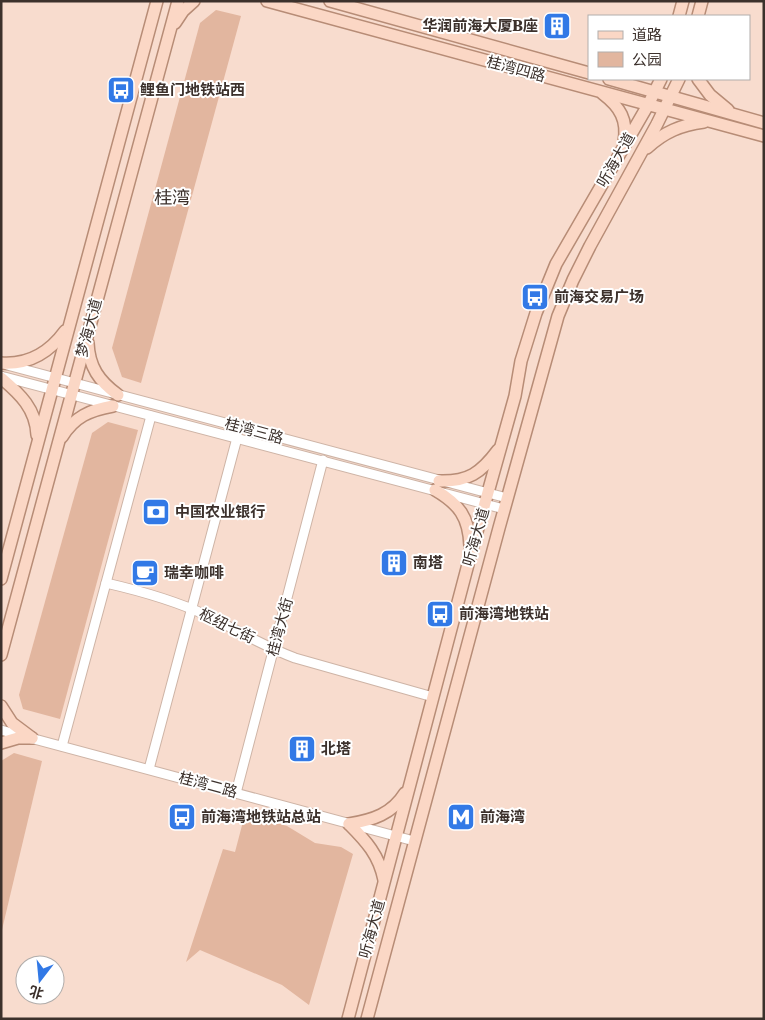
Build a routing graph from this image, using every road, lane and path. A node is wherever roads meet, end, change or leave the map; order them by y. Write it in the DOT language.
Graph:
graph roads {
  1 [pos="148,1"];
  2 [pos="157,1"];
  3 [pos="178,1"];
  4 [pos="194,1"];
  5 [pos="268,1"];
  6 [pos="330,1"];
  7 [pos="683,1"];
  8 [pos="702,1"];
  9 [pos="679,15"];
  10 [pos="698,15"];
  11 [pos="170,30"];
  12 [pos="149,32"];
  13 [pos="588,73"];
  14 [pos="613,80"];
  15 [pos="661,80"];
  16 [pos="679,80"];
  17 [pos="699,80"];
  18 [pos="599,92"];
  19 [pos="655,92"];
  20 [pos="671,96"];
  21 [pos="648,105"];
  22 [pos="664,110"];
  23 [pos="736,115"];
  24 [pos="708,122"];
  25 [pos="764,122"];
  26 [pos="764,136"];
  27 [pos="623,148"];
  28 [pos="640,154"];
  29 [pos="70,323"];
  30 [pos="89,329"];
  31 [pos="1,363"];
  32 [pos="1,377"];
  33 [pos="55,378"];
  34 [pos="74,383"];
  35 [pos="52,390"];
  36 [pos="71,395"];
  37 [pos="118,395"];
  38 [pos="112,406"];
  39 [pos="152,416"];
  40 [pos="237,438"];
  41 [pos="38,442"];
  42 [pos="502,444"];
  43 [pos="56,447"];
  44 [pos="324,460"];
  45 [pos="437,485"];
  46 [pos="487,499"];
  47 [pos="505,504"];
  48 [pos="471,553"];
  49 [pos="4,558"];
  50 [pos="1,580"];
  51 [pos="106,583"];
  52 [pos="192,609"];
  53 [pos="274,649"];
  54 [pos="1,655"];
  55 [pos="433,697"];
  56 [pos="1,706"];
  57 [pos="1,730"];
  58 [pos="32,738"];
  59 [pos="1,743"];
  60 [pos="62,746"];
  61 [pos="149,769"];
  62 [pos="410,784"];
  63 [pos="236,793"];
  64 [pos="349,824"];
  65 [pos="396,836"];
  66 [pos="414,841"];
  67 [pos="384,882"];
  68 [pos="348,1019"];
  69 [pos="368,1019"];
  1 -- 12 [label="main road"];
  2 -- 12 [label="main road, 梦海大道"];
  3 -- 11 [label="main road, 梦海大道"];
  4 -- 11 [label="main road"];
  5 -- 18 [label="main road, 桂湾四路"];
  6 -- 13 [label="main road, 桂湾四路"];
  7 -- 9 [label="main road"];
  8 -- 10 [label="main road"];
  11 -- 30 [label="main road, 梦海大道"];
  12 -- 29 [label="main road, 梦海大道"];
  14 -- 19 [label="main road"];
  15 -- 19 [label="main road, 听海大道"];
  16 -- 20 [label="main road, 听海大道"];
  17 -- 23 [label="main road"];
  18 -- 21 [label="main road, 桂湾四路"];
  18 -- 27 [label="main road"];
  19 -- 20 [label="main road"];
  19 -- 21 [label="main road, 听海大道"];
  20 -- 22 [label="main road, 听海大道"];
  20 -- 23 [label="main road"];
  21 -- 22 [label="main road, 桂湾四路"];
  21 -- 27 [label="main road, 听海大道"];
  22 -- 24 [label="main road, 桂湾四路"];
  22 -- 28 [label="main road, 听海大道"];
  23 -- 25 [label="main road"];
  24 -- 26 [label="main road, 桂湾四路"];
  24 -- 28 [label="main road"];
  27 -- 42 [label="main road, 听海大道"];
  28 -- 47 [label="main road, 听海大道"];
  29 -- 31 [label="main road"];
  29 -- 33 [label="main road, 梦海大道"];
  30 -- 34 [label="main road, 梦海大道"];
  30 -- 37 [label="main road"];
  31 -- 33 [label="street, 桂湾三路"];
  32 -- 35 [label="street, 桂湾三路"];
  32 -- 41 [label="main road"];
  33 -- 34 [label="street, 桂湾三路"];
  33 -- 35 [label="main road, 梦海大道"];
  34 -- 36 [label="main road, 梦海大道"];
  34 -- 37 [label="street, 桂湾三路"];
  35 -- 36 [label="street, 桂湾三路"];
  35 -- 41 [label="main road, 梦海大道"];
  36 -- 38 [label="street, 桂湾三路"];
  36 -- 43 [label="main road, 梦海大道"];
  37 -- 45 [label="street, 桂湾三路"];
  38 -- 39 [label="street, 桂湾三路"];
  38 -- 43 [label="main road"];
  39 -- 40 [label="street, 桂湾三路"];
  39 -- 51 [label="street"];
  40 -- 44 [label="street, 桂湾三路"];
  40 -- 52 [label="street"];
  41 -- 49 [label="main road, 梦海大道"];
  42 -- 45 [label="main road"];
  42 -- 46 [label="main road, 听海大道"];
  43 -- 54 [label="main road, 梦海大道"];
  44 -- 45 [label="street, 桂湾三路"];
  44 -- 53 [label="street, 桂湾大街"];
  45 -- 46 [label="street, 桂湾三路"];
  45 -- 48 [label="main road"];
  46 -- 47 [label="street, 桂湾三路"];
  46 -- 48 [label="main road, 听海大道"];
  47 -- 66 [label="main road, 听海大道"];
  48 -- 55 [label="main road, 听海大道"];
  49 -- 50 [label="main road, 梦海大道"];
  51 -- 52 [label="street, 枢纽七街"];
  51 -- 60 [label="street"];
  52 -- 53 [label="street, 枢纽七街"];
  52 -- 61 [label="street"];
  53 -- 55 [label="street, 枢纽七街"];
  53 -- 63 [label="street, 桂湾大街"];
  55 -- 62 [label="main road, 听海大道"];
  56 -- 58 [label="main road"];
  57 -- 58 [label="street, 桂湾二路"];
  58 -- 59 [label="main road"];
  58 -- 60 [label="street, 桂湾二路"];
  60 -- 61 [label="street, 桂湾二路"];
  61 -- 63 [label="street, 桂湾二路"];
  62 -- 64 [label="main road"];
  62 -- 65 [label="main road, 听海大道"];
  63 -- 64 [label="street, 桂湾二路"];
  64 -- 65 [label="street, 桂湾二路"];
  64 -- 67 [label="main road"];
  65 -- 66 [label="street, 桂湾二路"];
  65 -- 67 [label="main road, 听海大道"];
  66 -- 69 [label="main road, 听海大道"];
  67 -- 68 [label="main road, 听海大道"];
}
